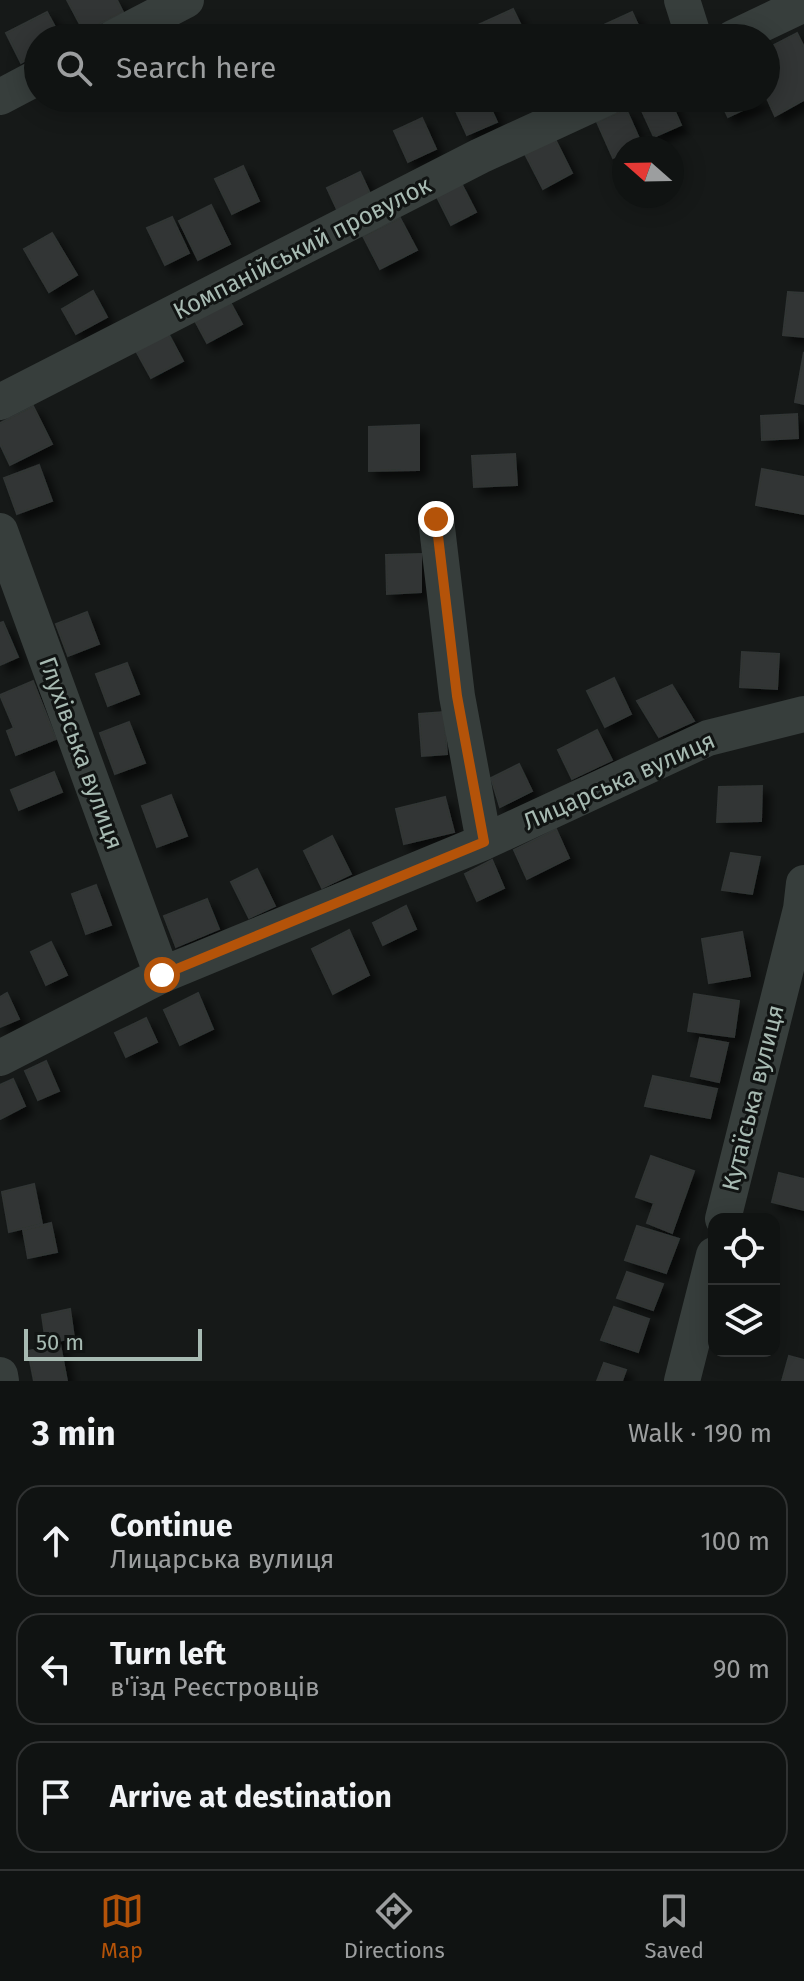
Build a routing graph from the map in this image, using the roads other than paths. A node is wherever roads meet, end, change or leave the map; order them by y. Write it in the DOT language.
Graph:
graph roads {
  1 [pos="186,0"];
  2 [pos="682,0"];
  3 [pos="804,4"];
  4 [pos="140,24"];
  5 [pos="690,24"];
  6 [pos="762,24"];
  7 [pos="24,84"];
  8 [pos="0,97"];
  9 [pos="576,112"];
  10 [pos="0,402"];
  11 [pos="436,519"];
  12 [pos="0,531"];
  13 [pos="804,714"];
  14 [pos="484,842"];
  15 [pos="804,883"];
  16 [pos="162,975"];
  17 [pos="0,1058"];
  18 [pos="725,1213"];
  19 [pos="708,1279"];
  20 [pos="682,1381"];
  1 -- 4 [label="street"];
  2 -- 5 [label="street"];
  3 -- 6 [label="street"];
  7 -- 8 [label="street"];
  9 -- 10 [label="street, Компанійський провулок"];
  11 -- 14 [label="street"];
  12 -- 16 [label="street, Глухівська вулиця"];
  13 -- 14 [label="street, Лицарська вулиця"];
  14 -- 16 [label="street, Лицарська вулиця"];
  15 -- 18 [label="street, Кутаїська вулиця"];
  16 -- 17 [label="street, Лицарська вулиця"];
  19 -- 20 [label="street"];
}
